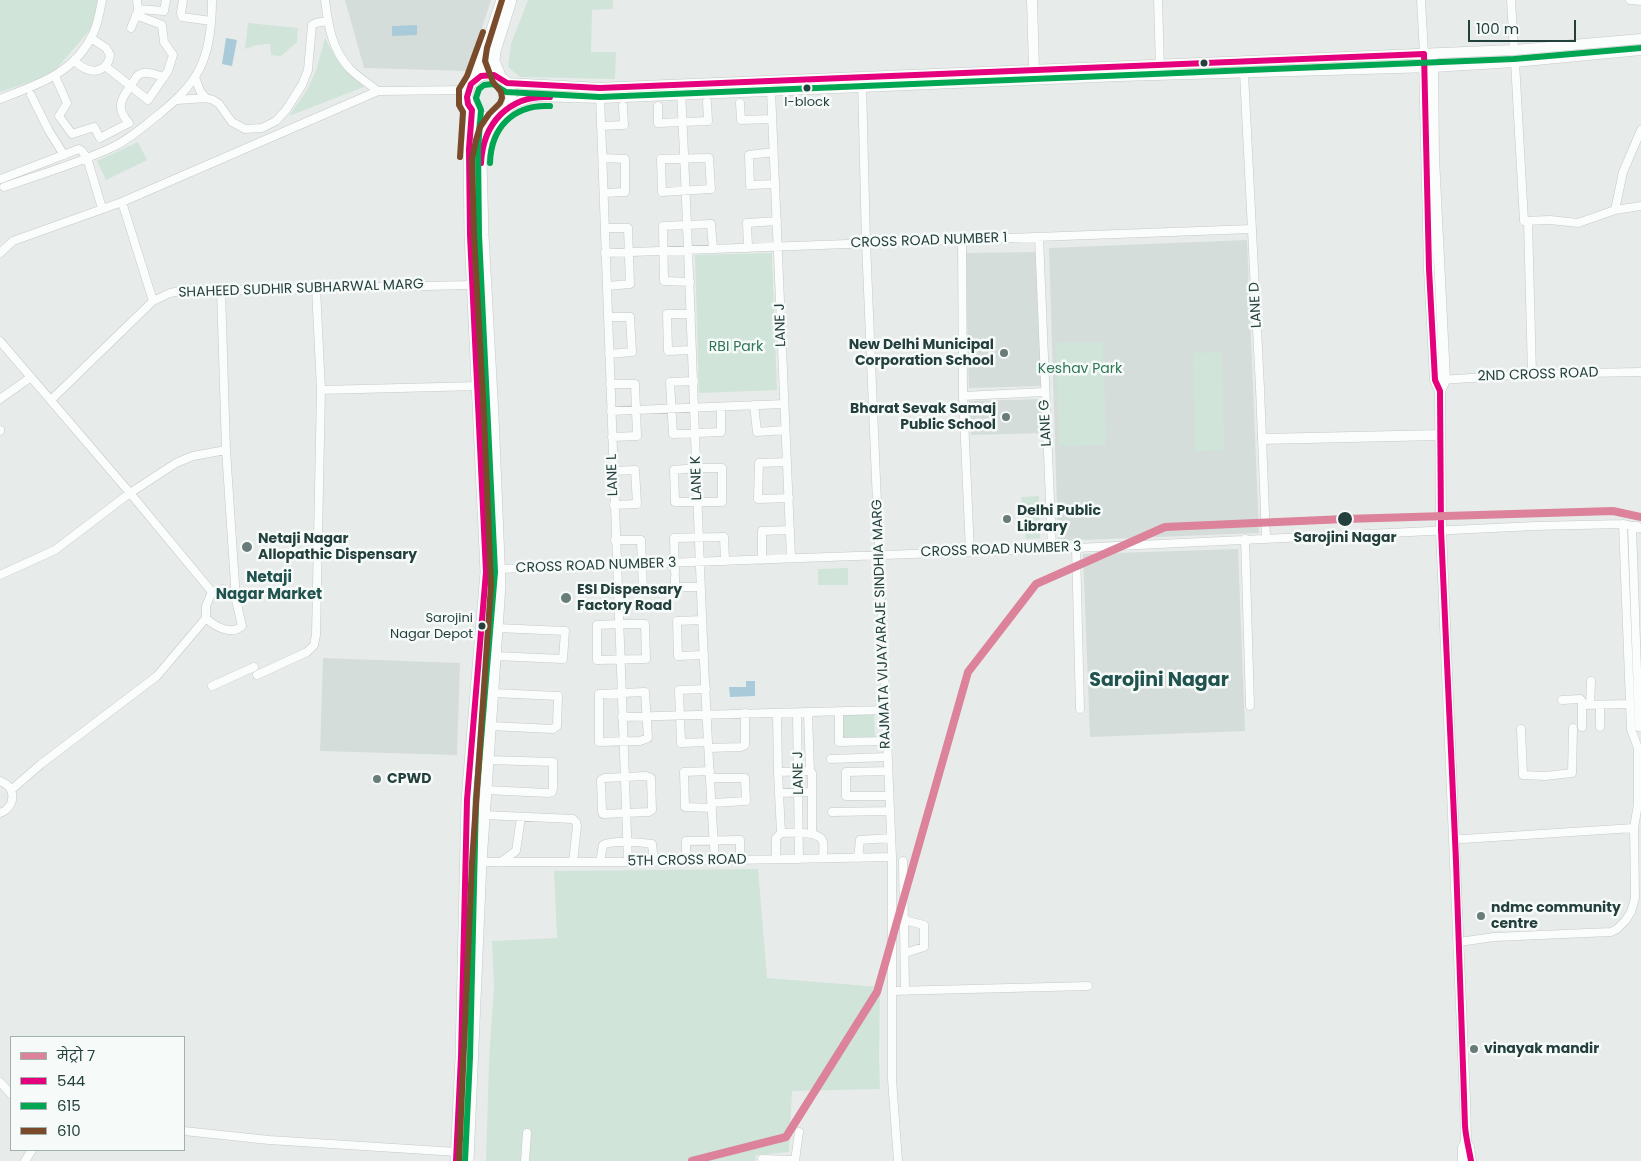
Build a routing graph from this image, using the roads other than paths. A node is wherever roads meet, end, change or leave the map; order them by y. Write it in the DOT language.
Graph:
graph roads {
  1 [pos="102,0"];
  2 [pos="138,0"];
  3 [pos="166,0"];
  4 [pos="183,0"];
  5 [pos="212,0"];
  6 [pos="325,0"];
  7 [pos="502,0"];
  8 [pos="511,0"];
  9 [pos="1032,0"];
  10 [pos="1158,0"];
  11 [pos="1421,0"];
  12 [pos="1511,0"];
  13 [pos="1630,0"];
  14 [pos="1641,1"];
  15 [pos="137,12"];
  16 [pos="211,21"];
  17 [pos="327,21"];
  18 [pos="131,28"];
  19 [pos="91,38"];
  20 [pos="1641,40"];
  21 [pos="1514,50"];
  22 [pos="1641,50"];
  23 [pos="1428,54"];
  24 [pos="74,61"];
  25 [pos="1515,62"];
  26 [pos="105,66"];
  27 [pos="1428,67"];
  28 [pos="1160,70"];
  29 [pos="1244,73"];
  30 [pos="1034,74"];
  31 [pos="55,76"];
  32 [pos="164,77"];
  33 [pos="195,77"];
  34 [pos="475,80"];
  35 [pos="504,80"];
  36 [pos="862,82"];
  37 [pos="131,86"];
  38 [pos="468,90"];
  39 [pos="681,90"];
  40 [pos="378,91"];
  41 [pos="771,91"];
  42 [pos="600,93"];
  43 [pos="31,95"];
  44 [pos="206,98"];
  45 [pos="0,99"];
  46 [pos="177,100"];
  47 [pos="707,102"];
  48 [pos="740,103"];
  49 [pos="623,106"];
  50 [pos="658,106"];
  51 [pos="472,110"];
  52 [pos="506,110"];
  53 [pos="772,119"];
  54 [pos="682,123"];
  55 [pos="602,126"];
  56 [pos="1641,130"];
  57 [pos="774,152"];
  58 [pos="64,155"];
  59 [pos="87,158"];
  60 [pos="602,158"];
  61 [pos="684,159"];
  62 [pos="1,183"];
  63 [pos="775,184"];
  64 [pos="686,191"];
  65 [pos="604,193"];
  66 [pos="122,202"];
  67 [pos="1641,206"];
  68 [pos="102,208"];
  69 [pos="1615,210"];
  70 [pos="776,220"];
  71 [pos="1528,220"];
  72 [pos="688,224"];
  73 [pos="605,228"];
  74 [pos="1252,229"];
  75 [pos="1039,237"];
  76 [pos="962,239"];
  77 [pos="866,243"];
  78 [pos="778,247"];
  79 [pos="748,248"];
  80 [pos="713,249"];
  81 [pos="689,250"];
  82 [pos="664,251"];
  83 [pos="629,252"];
  84 [pos="0,253"];
  85 [pos="606,253"];
  86 [pos="690,282"];
  87 [pos="472,284"];
  88 [pos="607,286"];
  89 [pos="316,288"];
  90 [pos="222,290"];
  91 [pos="153,301"];
  92 [pos="691,314"];
  93 [pos="608,317"];
  94 [pos="0,341"];
  95 [pos="692,350"];
  96 [pos="609,354"];
  97 [pos="1641,372"];
  98 [pos="1532,374"];
  99 [pos="32,377"];
  100 [pos="1440,380"];
  101 [pos="694,381"];
  102 [pos="610,384"];
  103 [pos="478,386"];
  104 [pos="321,390"];
  105 [pos="1045,392"];
  106 [pos="963,396"];
  107 [pos="0,399"];
  108 [pos="51,400"];
  109 [pos="784,404"];
  110 [pos="754,405"];
  111 [pos="721,407"];
  112 [pos="695,408"];
  113 [pos="671,409"];
  114 [pos="636,410"];
  115 [pos="611,411"];
  116 [pos="785,430"];
  117 [pos="695,434"];
  118 [pos="1440,435"];
  119 [pos="612,437"];
  120 [pos="1263,439"];
  121 [pos="226,450"];
  122 [pos="787,462"];
  123 [pos="696,468"];
  124 [pos="613,471"];
  125 [pos="130,492"];
  126 [pos="788,498"];
  127 [pos="697,502"];
  128 [pos="614,505"];
  129 [pos="1622,524"];
  130 [pos="1632,526"];
  131 [pos="1641,527"];
  132 [pos="790,530"];
  133 [pos="1441,530"];
  134 [pos="698,537"];
  135 [pos="1266,538"];
  136 [pos="1245,539"];
  137 [pos="615,540"];
  138 [pos="1076,548"];
  139 [pos="1052,549"];
  140 [pos="970,552"];
  141 [pos="879,555"];
  142 [pos="791,558"];
  143 [pos="762,560"];
  144 [pos="725,561"];
  145 [pos="699,562"];
  146 [pos="675,563"];
  147 [pos="642,564"];
  148 [pos="616,565"];
  149 [pos="499,569"];
  150 [pos="0,575"];
  151 [pos="700,587"];
  152 [pos="617,590"];
  153 [pos="212,592"];
  154 [pos="236,600"];
  155 [pos="206,618"];
  156 [pos="702,620"];
  157 [pos="618,624"];
  158 [pos="497,628"];
  159 [pos="704,655"];
  160 [pos="495,656"];
  161 [pos="620,660"];
  162 [pos="254,667"];
  163 [pos="257,676"];
  164 [pos="1591,681"];
  165 [pos="212,686"];
  166 [pos="706,689"];
  167 [pos="493,693"];
  168 [pos="621,693"];
  169 [pos="1562,700"];
  170 [pos="1630,704"];
  171 [pos="1586,705"];
  172 [pos="1600,705"];
  173 [pos="1250,706"];
  174 [pos="1080,709"];
  175 [pos="886,710"];
  176 [pos="808,712"];
  177 [pos="839,712"];
  178 [pos="745,713"];
  179 [pos="776,713"];
  180 [pos="797,713"];
  181 [pos="707,714"];
  182 [pos="680,715"];
  183 [pos="647,716"];
  184 [pos="622,717"];
  185 [pos="490,726"];
  186 [pos="1600,727"];
  187 [pos="1635,728"];
  188 [pos="1521,729"];
  189 [pos="623,742"];
  190 [pos="887,742"];
  191 [pos="708,745"];
  192 [pos="888,757"];
  193 [pos="831,759"];
  194 [pos="488,760"];
  195 [pos="810,771"];
  196 [pos="888,771"];
  197 [pos="778,772"];
  198 [pos="799,772"];
  199 [pos="710,775"];
  200 [pos="624,777"];
  201 [pos="0,781"];
  202 [pos="11,790"];
  203 [pos="486,790"];
  204 [pos="812,790"];
  205 [pos="799,792"];
  206 [pos="779,793"];
  207 [pos="890,796"];
  208 [pos="712,805"];
  209 [pos="890,811"];
  210 [pos="832,812"];
  211 [pos="0,813"];
  212 [pos="626,814"];
  213 [pos="484,815"];
  214 [pos="521,817"];
  215 [pos="1634,828"];
  216 [pos="781,833"];
  217 [pos="799,834"];
  218 [pos="812,834"];
  219 [pos="891,838"];
  220 [pos="1455,838"];
  221 [pos="714,840"];
  222 [pos="627,842"];
  223 [pos="1638,848"];
  224 [pos="892,857"];
  225 [pos="824,858"];
  226 [pos="858,858"];
  227 [pos="776,859"];
  228 [pos="799,859"];
  229 [pos="740,860"];
  230 [pos="686,861"];
  231 [pos="715,861"];
  232 [pos="903,861"];
  233 [pos="481,862"];
  234 [pos="501,862"];
  235 [pos="573,862"];
  236 [pos="600,862"];
  237 [pos="628,862"];
  238 [pos="654,862"];
  239 [pos="904,920"];
  240 [pos="1459,942"];
  241 [pos="905,953"];
  242 [pos="1088,986"];
  243 [pos="892,991"];
  244 [pos="905,991"];
  245 [pos="0,1082"];
  246 [pos="10,1093"];
  247 [pos="185,1131"];
  248 [pos="798,1132"];
  249 [pos="527,1133"];
  250 [pos="1466,1143"];
  251 [pos="457,1156"];
  252 [pos="1463,1158"];
  253 [pos="762,1159"];
  254 [pos="795,1160"];
  255 [pos="468,1161"];
  256 [pos="525,1161"];
  257 [pos="898,1161"];
  258 [pos="1471,1161"];
  1 -- 19 [label="street"];
  2 -- 15 [label="street"];
  3 -- 15 [label="street"];
  4 -- 16 [label="street"];
  5 -- 16 [label="street"];
  6 -- 17 [label="street"];
  7 -- 34 [label="main road"];
  8 -- 35 [label="main road"];
  9 -- 30 [label="street"];
  10 -- 28 [label="street"];
  11 -- 23 [label="street"];
  12 -- 21 [label="street"];
  13 -- 14 [label="street"];
  15 -- 18 [label="street"];
  15 -- 32 [label="street"];
  16 -- 33 [label="street"];
  17 -- 40 [label="street"];
  17 -- 44 [label="street"];
  19 -- 24 [label="street"];
  19 -- 26 [label="street"];
  20 -- 21 [label="street"];
  21 -- 23 [label="street"];
  22 -- 25 [label="street"];
  23 -- 27 [label="street"];
  23 -- 28 [label="street"];
  24 -- 26 [label="street"];
  24 -- 31 [label="street"];
  25 -- 27 [label="street"];
  25 -- 71 [label="street"];
  26 -- 37 [label="street"];
  27 -- 29 [label="street"];
  27 -- 100 [label="street"];
  28 -- 29 [label="street"];
  28 -- 30 [label="street"];
  29 -- 74 [label="street, LANE D"];
  30 -- 36 [label="street"];
  31 -- 37 [label="street"];
  31 -- 45 [label="street"];
  32 -- 37 [label="street"];
  32 -- 37 [label="street"];
  33 -- 44 [label="street"];
  33 -- 46 [label="street"];
  34 -- 35 [label="main road"];
  34 -- 38 [label="main road"];
  35 -- 42 [label="street"];
  35 -- 52 [label="main road"];
  36 -- 39 [label="street"];
  36 -- 41 [label="street"];
  36 -- 77 [label="street, RAJMATA VIJAYARAJE SINDHIA MARG"];
  38 -- 40 [label="street"];
  38 -- 51 [label="main road"];
  39 -- 41 [label="street"];
  39 -- 42 [label="street"];
  39 -- 54 [label="street, LANE K"];
  40 -- 66 [label="street"];
  41 -- 53 [label="street, LANE J"];
  42 -- 52 [label="street"];
  42 -- 55 [label="street, LANE L"];
  43 -- 58 [label="street"];
  44 -- 46 [label="street"];
  46 -- 59 [label="street"];
  47 -- 54 [label="street"];
  48 -- 53 [label="street"];
  49 -- 55 [label="street"];
  50 -- 54 [label="street"];
  51 -- 52 [label="main road"];
  51 -- 87 [label="main road"];
  52 -- 149 [label="main road"];
  53 -- 57 [label="street, LANE J"];
  54 -- 61 [label="street, LANE K"];
  55 -- 60 [label="street, LANE L"];
  56 -- 69 [label="street"];
  57 -- 63 [label="street, LANE J"];
  57 -- 63 [label="street"];
  58 -- 59 [label="street"];
  58 -- 62 [label="street"];
  59 -- 62 [label="street"];
  59 -- 68 [label="street"];
  60 -- 65 [label="street, LANE L"];
  60 -- 65 [label="street"];
  61 -- 64 [label="street, LANE K"];
  61 -- 64 [label="street"];
  61 -- 64 [label="street"];
  63 -- 70 [label="street, LANE J"];
  64 -- 72 [label="street, LANE K"];
  65 -- 73 [label="street, LANE L"];
  66 -- 68 [label="street"];
  66 -- 91 [label="street"];
  67 -- 69 [label="street"];
  68 -- 84 [label="street"];
  69 -- 71 [label="street"];
  70 -- 78 [label="street, LANE J"];
  70 -- 79 [label="street"];
  71 -- 98 [label="street"];
  72 -- 80 [label="street"];
  72 -- 81 [label="street, LANE K"];
  72 -- 82 [label="street"];
  73 -- 83 [label="street"];
  73 -- 85 [label="street, LANE L"];
  74 -- 75 [label="street, CROSS ROAD NUMBER 1"];
  74 -- 120 [label="street, LANE D"];
  75 -- 76 [label="street, CROSS ROAD NUMBER 1"];
  75 -- 105 [label="street, LANE G"];
  76 -- 77 [label="street, CROSS ROAD NUMBER 1"];
  76 -- 106 [label="street"];
  77 -- 78 [label="street, CROSS ROAD NUMBER 1"];
  77 -- 141 [label="street, RAJMATA VIJAYARAJE SINDHIA MARG"];
  78 -- 79 [label="street, CROSS ROAD NUMBER 1"];
  78 -- 109 [label="street, LANE J"];
  79 -- 80 [label="street, CROSS ROAD NUMBER 1"];
  80 -- 81 [label="street, CROSS ROAD NUMBER 1"];
  81 -- 82 [label="street, CROSS ROAD NUMBER 1"];
  81 -- 86 [label="street, LANE K"];
  82 -- 83 [label="street, CROSS ROAD NUMBER 1"];
  82 -- 86 [label="street"];
  83 -- 85 [label="street, CROSS ROAD NUMBER 1"];
  83 -- 88 [label="street"];
  85 -- 88 [label="street, LANE L"];
  86 -- 92 [label="street, LANE K"];
  87 -- 89 [label="street, SHAHEED SUDHIR SUBHARWAL MARG"];
  87 -- 103 [label="main road"];
  88 -- 93 [label="street, LANE L"];
  89 -- 90 [label="street, SHAHEED SUDHIR SUBHARWAL MARG"];
  89 -- 104 [label="street"];
  90 -- 91 [label="street, SHAHEED SUDHIR SUBHARWAL MARG"];
  90 -- 121 [label="street"];
  91 -- 108 [label="street, SHAHEED SUDHIR SUBHARWAL MARG"];
  92 -- 95 [label="street, LANE K"];
  92 -- 95 [label="street"];
  93 -- 96 [label="street, LANE L"];
  93 -- 96 [label="street"];
  94 -- 99 [label="street"];
  95 -- 101 [label="street, LANE K"];
  96 -- 102 [label="street, LANE L"];
  97 -- 98 [label="street, 2ND CROSS ROAD"];
  98 -- 100 [label="street, 2ND CROSS ROAD"];
  99 -- 107 [label="street"];
  99 -- 108 [label="street"];
  100 -- 118 [label="street"];
  101 -- 112 [label="street, LANE K"];
  101 -- 113 [label="street"];
  102 -- 114 [label="street"];
  102 -- 115 [label="street, LANE L"];
  103 -- 104 [label="street"];
  103 -- 251 [label="main road"];
  104 -- 163 [label="street"];
  105 -- 106 [label="street"];
  105 -- 139 [label="street, LANE G"];
  106 -- 140 [label="street"];
  108 -- 125 [label="street"];
  109 -- 110 [label="street"];
  109 -- 116 [label="street, LANE J"];
  110 -- 111 [label="street"];
  110 -- 116 [label="street"];
  111 -- 112 [label="street"];
  111 -- 117 [label="street"];
  112 -- 113 [label="street"];
  112 -- 117 [label="street, LANE K"];
  113 -- 114 [label="street"];
  113 -- 117 [label="street"];
  114 -- 115 [label="street"];
  114 -- 119 [label="street"];
  115 -- 119 [label="street, LANE L"];
  116 -- 122 [label="street, LANE J"];
  117 -- 123 [label="street, LANE K"];
  118 -- 120 [label="street"];
  118 -- 133 [label="street"];
  119 -- 124 [label="street, LANE L"];
  120 -- 135 [label="street, LANE D"];
  121 -- 125 [label="street"];
  121 -- 154 [label="street"];
  122 -- 126 [label="street, LANE J"];
  122 -- 126 [label="street"];
  123 -- 127 [label="street, LANE K"];
  123 -- 127 [label="street"];
  123 -- 127 [label="street"];
  124 -- 128 [label="street, LANE L"];
  124 -- 128 [label="street"];
  125 -- 150 [label="street"];
  125 -- 153 [label="street"];
  126 -- 132 [label="street, LANE J"];
  127 -- 134 [label="street, LANE K"];
  128 -- 137 [label="street, LANE L"];
  129 -- 130 [label="street, CROSS ROAD NUMBER 3"];
  129 -- 133 [label="street, CROSS ROAD NUMBER 3"];
  129 -- 170 [label="street"];
  130 -- 131 [label="street, CROSS ROAD NUMBER 3"];
  130 -- 187 [label="street"];
  132 -- 142 [label="street, LANE J"];
  132 -- 143 [label="street"];
  133 -- 135 [label="street, CROSS ROAD NUMBER 3"];
  133 -- 220 [label="street"];
  134 -- 144 [label="street"];
  134 -- 145 [label="street, LANE K"];
  134 -- 146 [label="street"];
  135 -- 136 [label="street, CROSS ROAD NUMBER 3"];
  136 -- 138 [label="street, CROSS ROAD NUMBER 3"];
  136 -- 173 [label="street"];
  137 -- 147 [label="street"];
  137 -- 148 [label="street, LANE L"];
  138 -- 139 [label="street, CROSS ROAD NUMBER 3"];
  138 -- 174 [label="street"];
  139 -- 140 [label="street, CROSS ROAD NUMBER 3"];
  140 -- 141 [label="street, CROSS ROAD NUMBER 3"];
  141 -- 142 [label="street, CROSS ROAD NUMBER 3"];
  141 -- 175 [label="street, RAJMATA VIJAYARAJE SINDHIA MARG"];
  142 -- 143 [label="street, CROSS ROAD NUMBER 3"];
  143 -- 144 [label="street, CROSS ROAD NUMBER 3"];
  144 -- 145 [label="street, CROSS ROAD NUMBER 3"];
  145 -- 146 [label="street, CROSS ROAD NUMBER 3"];
  145 -- 151 [label="street, LANE K"];
  146 -- 147 [label="street, CROSS ROAD NUMBER 3"];
  146 -- 151 [label="street"];
  147 -- 148 [label="street, CROSS ROAD NUMBER 3"];
  147 -- 152 [label="street"];
  148 -- 149 [label="street, CROSS ROAD NUMBER 3"];
  148 -- 152 [label="street, LANE L"];
  149 -- 158 [label="main road"];
  151 -- 156 [label="street, LANE K"];
  152 -- 157 [label="street, LANE L"];
  153 -- 154 [label="street"];
  153 -- 155 [label="street"];
  154 -- 155 [label="street"];
  155 -- 202 [label="street"];
  156 -- 159 [label="street, LANE K"];
  156 -- 159 [label="street"];
  157 -- 161 [label="street, LANE L"];
  157 -- 161 [label="street"];
  157 -- 161 [label="street"];
  158 -- 160 [label="main road"];
  158 -- 160 [label="street"];
  159 -- 166 [label="street, LANE K"];
  160 -- 167 [label="main road"];
  161 -- 168 [label="street, LANE L"];
  162 -- 165 [label="street"];
  164 -- 171 [label="street"];
  166 -- 181 [label="street, LANE K"];
  166 -- 182 [label="street"];
  167 -- 185 [label="main road"];
  167 -- 185 [label="street"];
  168 -- 183 [label="street"];
  168 -- 184 [label="street, LANE L"];
  168 -- 189 [label="street"];
  169 -- 171 [label="street"];
  170 -- 172 [label="street"];
  170 -- 187 [label="street"];
  171 -- 172 [label="street"];
  171 -- 188 [label="street"];
  172 -- 186 [label="street"];
  175 -- 177 [label="street"];
  175 -- 190 [label="street, RAJMATA VIJAYARAJE SINDHIA MARG"];
  176 -- 177 [label="street"];
  176 -- 180 [label="street"];
  176 -- 195 [label="street"];
  177 -- 190 [label="street"];
  178 -- 179 [label="street"];
  178 -- 181 [label="street"];
  178 -- 191 [label="street"];
  179 -- 180 [label="street"];
  179 -- 197 [label="street"];
  180 -- 198 [label="street, LANE J"];
  181 -- 182 [label="street"];
  181 -- 191 [label="street, LANE K"];
  182 -- 183 [label="street"];
  182 -- 191 [label="street"];
  183 -- 184 [label="street"];
  183 -- 189 [label="street"];
  184 -- 189 [label="street, LANE L"];
  185 -- 194 [label="main road"];
  187 -- 215 [label="street"];
  189 -- 200 [label="street, LANE L"];
  190 -- 192 [label="street, RAJMATA VIJAYARAJE SINDHIA MARG"];
  191 -- 199 [label="street, LANE K"];
  192 -- 193 [label="street"];
  192 -- 196 [label="street, RAJMATA VIJAYARAJE SINDHIA MARG"];
  194 -- 203 [label="main road"];
  194 -- 203 [label="street"];
  195 -- 198 [label="street"];
  195 -- 204 [label="street"];
  196 -- 207 [label="street, RAJMATA VIJAYARAJE SINDHIA MARG"];
  196 -- 207 [label="street"];
  197 -- 198 [label="street"];
  197 -- 206 [label="street"];
  198 -- 205 [label="street, LANE J"];
  199 -- 208 [label="street, LANE K"];
  199 -- 208 [label="street"];
  199 -- 208 [label="street"];
  200 -- 212 [label="street, LANE L"];
  200 -- 212 [label="street"];
  200 -- 212 [label="street"];
  201 -- 202 [label="street"];
  202 -- 211 [label="street"];
  203 -- 213 [label="main road"];
  204 -- 205 [label="street"];
  204 -- 218 [label="street"];
  205 -- 206 [label="street"];
  205 -- 217 [label="street, LANE J"];
  206 -- 216 [label="street"];
  207 -- 209 [label="street, RAJMATA VIJAYARAJE SINDHIA MARG"];
  208 -- 221 [label="street, LANE K"];
  209 -- 210 [label="street"];
  209 -- 219 [label="street, RAJMATA VIJAYARAJE SINDHIA MARG"];
  212 -- 222 [label="street, LANE L"];
  213 -- 214 [label="street"];
  213 -- 233 [label="main road"];
  214 -- 234 [label="street"];
  214 -- 235 [label="street"];
  215 -- 220 [label="street"];
  215 -- 223 [label="street"];
  216 -- 217 [label="street"];
  216 -- 227 [label="street"];
  217 -- 218 [label="street"];
  217 -- 228 [label="street, LANE J"];
  218 -- 225 [label="street"];
  219 -- 224 [label="street, RAJMATA VIJAYARAJE SINDHIA MARG"];
  219 -- 226 [label="street"];
  220 -- 240 [label="street"];
  221 -- 229 [label="street"];
  221 -- 230 [label="street"];
  221 -- 231 [label="street, LANE K"];
  222 -- 236 [label="street"];
  222 -- 237 [label="street, LANE L"];
  222 -- 238 [label="street"];
  223 -- 240 [label="street"];
  224 -- 226 [label="street, 5TH CROSS ROAD"];
  224 -- 243 [label="street, RAJMATA VIJAYARAJE SINDHIA MARG"];
  225 -- 226 [label="street, 5TH CROSS ROAD"];
  225 -- 228 [label="street, 5TH CROSS ROAD"];
  227 -- 228 [label="street, 5TH CROSS ROAD"];
  227 -- 229 [label="street, 5TH CROSS ROAD"];
  229 -- 231 [label="street, 5TH CROSS ROAD"];
  230 -- 231 [label="street, 5TH CROSS ROAD"];
  230 -- 238 [label="street, 5TH CROSS ROAD"];
  232 -- 239 [label="street"];
  233 -- 234 [label="street, 5TH CROSS ROAD"];
  233 -- 255 [label="main road"];
  234 -- 235 [label="street, 5TH CROSS ROAD"];
  235 -- 236 [label="street, 5TH CROSS ROAD"];
  236 -- 237 [label="street, 5TH CROSS ROAD"];
  237 -- 238 [label="street, 5TH CROSS ROAD"];
  239 -- 241 [label="street"];
  239 -- 241 [label="street"];
  240 -- 250 [label="street"];
  241 -- 244 [label="street"];
  242 -- 244 [label="street"];
  243 -- 244 [label="street"];
  243 -- 257 [label="street, RAJMATA VIJAYARAJE SINDHIA MARG"];
  245 -- 246 [label="street"];
  247 -- 251 [label="street"];
  248 -- 254 [label="street"];
  249 -- 256 [label="street"];
  250 -- 252 [label="street"];
  250 -- 258 [label="street"];
  253 -- 254 [label="street"];
}
